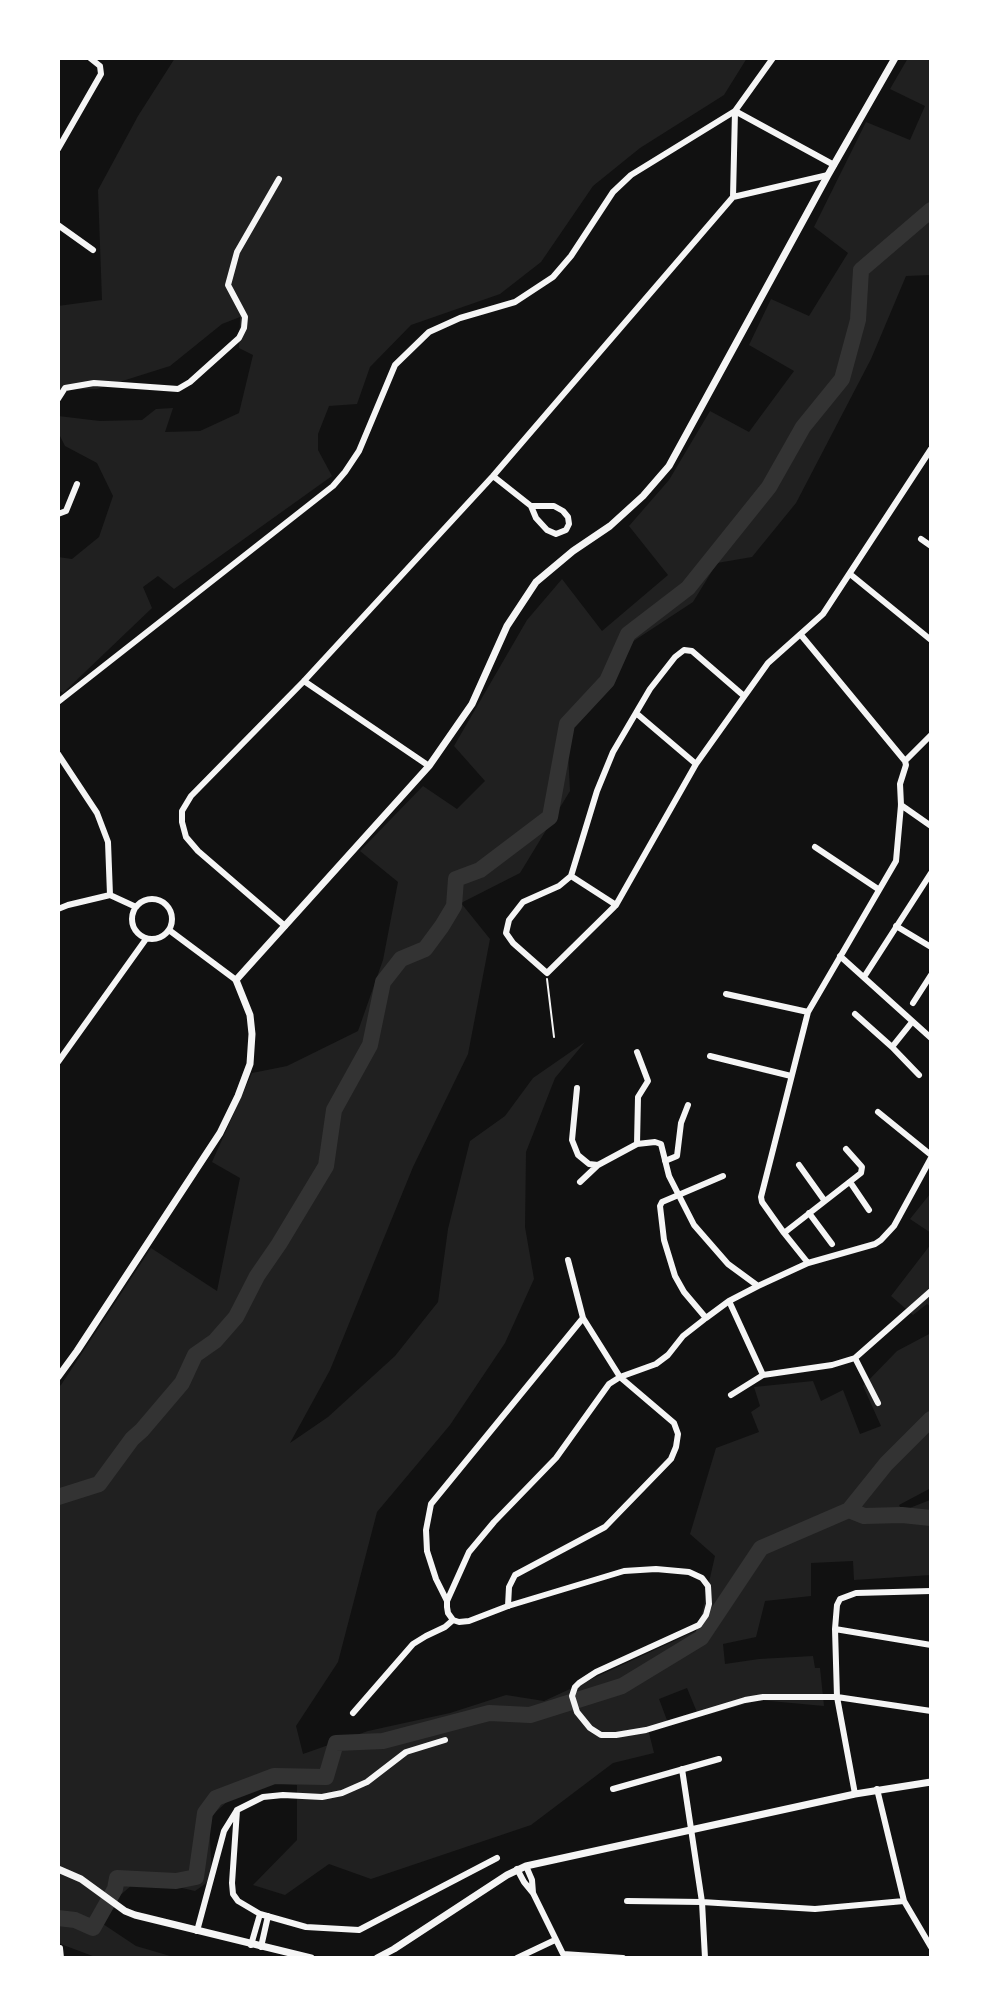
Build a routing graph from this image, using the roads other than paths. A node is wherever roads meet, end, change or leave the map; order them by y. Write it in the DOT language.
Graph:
graph roads {
  1 [pos="90,58"];
  2 [pos="773,58"];
  3 [pos="895,58"];
  4 [pos="735,111"];
  5 [pos="58,149"];
  6 [pos="834,165"];
  7 [pos="828,175"];
  8 [pos="279,179"];
  9 [pos="733,197"];
  10 [pos="58,225"];
  11 [pos="93,250"];
  12 [pos="58,399"];
  13 [pos="931,449"];
  14 [pos="493,476"];
  15 [pos="77,484"];
  16 [pos="531,506"];
  17 [pos="58,514"];
  18 [pos="921,539"];
  19 [pos="931,546"];
  20 [pos="850,574"];
  21 [pos="801,635"];
  22 [pos="931,640"];
  23 [pos="304,681"];
  24 [pos="744,696"];
  25 [pos="58,702"];
  26 [pos="636,713"];
  27 [pos="931,736"];
  28 [pos="58,754"];
  29 [pos="905,761"];
  30 [pos="696,764"];
  31 [pos="429,766"];
  32 [pos="901,805"];
  33 [pos="931,826"];
  34 [pos="815,847"];
  35 [pos="931,873"];
  36 [pos="571,876"];
  37 [pos="878,889"];
  38 [pos="110,895"];
  39 [pos="616,905"];
  40 [pos="136,907"];
  41 [pos="58,909"];
  42 [pos="285,926"];
  43 [pos="896,926"];
  44 [pos="169,930"];
  45 [pos="146,939"];
  46 [pos="931,947"];
  47 [pos="840,956"];
  48 [pos="931,975"];
  49 [pos="864,977"];
  50 [pos="236,980"];
  51 [pos="726,994"];
  52 [pos="913,1003"];
  53 [pos="808,1012"];
  54 [pos="855,1014"];
  55 [pos="912,1022"];
  56 [pos="931,1038"];
  57 [pos="892,1047"];
  58 [pos="637,1052"];
  59 [pos="710,1056"];
  60 [pos="58,1062"];
  61 [pos="919,1075"];
  62 [pos="791,1076"];
  63 [pos="577,1088"];
  64 [pos="688,1105"];
  65 [pos="878,1112"];
  66 [pos="637,1144"];
  67 [pos="846,1149"];
  68 [pos="931,1156"];
  69 [pos="665,1161"];
  70 [pos="598,1165"];
  71 [pos="799,1165"];
  72 [pos="723,1176"];
  73 [pos="580,1182"];
  74 [pos="850,1182"];
  75 [pos="679,1195"];
  76 [pos="824,1200"];
  77 [pos="869,1210"];
  78 [pos="809,1213"];
  79 [pos="784,1233"];
  80 [pos="832,1244"];
  81 [pos="568,1260"];
  82 [pos="808,1263"];
  83 [pos="758,1286"];
  84 [pos="931,1291"];
  85 [pos="729,1301"];
  86 [pos="583,1318"];
  87 [pos="706,1318"];
  88 [pos="855,1358"];
  89 [pos="763,1375"];
  90 [pos="58,1377"];
  91 [pos="620,1377"];
  92 [pos="731,1395"];
  93 [pos="878,1403"];
  94 [pos="931,1591"];
  95 [pos="447,1601"];
  96 [pos="508,1606"];
  97 [pos="453,1620"];
  98 [pos="835,1629"];
  99 [pos="931,1645"];
  100 [pos="837,1697"];
  101 [pos="931,1711"];
  102 [pos="353,1713"];
  103 [pos="445,1740"];
  104 [pos="719,1759"];
  105 [pos="682,1769"];
  106 [pos="931,1782"];
  107 [pos="613,1789"];
  108 [pos="877,1789"];
  109 [pos="855,1794"];
  110 [pos="237,1810"];
  111 [pos="691,1829"];
  112 [pos="497,1858"];
  113 [pos="526,1866"];
  114 [pos="58,1869"];
  115 [pos="517,1869"];
  116 [pos="533,1893"];
  117 [pos="627,1901"];
  118 [pos="904,1901"];
  119 [pos="702,1902"];
  120 [pos="260,1914"];
  121 [pos="268,1916"];
  122 [pos="197,1931"];
  123 [pos="555,1940"];
  124 [pos="251,1945"];
  125 [pos="261,1947"];
  126 [pos="931,1947"];
  127 [pos="60,1948"];
  128 [pos="61,1958"];
  129 [pos="311,1958"];
  130 [pos="377,1958"];
  131 [pos="517,1958"];
  132 [pos="623,1958"];
  133 [pos="705,1958"];
  1 -- 5 [label="street"];
  2 -- 4 [label="street"];
  3 -- 6 [label="street"];
  4 -- 6 [label="street"];
  4 -- 9 [label="street"];
  4 -- 25 [label="street"];
  6 -- 7 [label="street"];
  7 -- 9 [label="street"];
  7 -- 31 [label="street"];
  8 -- 12 [label="street"];
  9 -- 14 [label="street"];
  10 -- 11 [label="street"];
  13 -- 20 [label="street"];
  14 -- 16 [label="street"];
  14 -- 23 [label="street"];
  15 -- 17 [label="street"];
  16 -- 16 [label="street"];
  18 -- 19 [label="street"];
  20 -- 21 [label="street"];
  20 -- 22 [label="street"];
  21 -- 24 [label="street"];
  21 -- 29 [label="street"];
  23 -- 31 [label="street"];
  23 -- 42 [label="street"];
  24 -- 26 [label="street"];
  24 -- 30 [label="street"];
  26 -- 30 [label="street"];
  26 -- 36 [label="street"];
  27 -- 29 [label="street"];
  28 -- 38 [label="street"];
  29 -- 32 [label="street"];
  30 -- 39 [label="street"];
  31 -- 42 [label="street"];
  32 -- 33 [label="street"];
  32 -- 37 [label="street"];
  34 -- 37 [label="street"];
  35 -- 43 [label="street"];
  36 -- 39 [label="street"];
  36 -- 39 [label="street"];
  37 -- 47 [label="street"];
  38 -- 40 [label="street"];
  38 -- 41 [label="street"];
  40 -- 44 [label="street"];
  40 -- 45 [label="street"];
  42 -- 50 [label="street"];
  43 -- 46 [label="street"];
  43 -- 49 [label="street"];
  44 -- 45 [label="street"];
  44 -- 50 [label="street"];
  45 -- 60 [label="street"];
  47 -- 49 [label="street"];
  47 -- 53 [label="street"];
  48 -- 52 [label="street"];
  49 -- 55 [label="street"];
  50 -- 90 [label="street"];
  51 -- 53 [label="street"];
  53 -- 62 [label="street"];
  54 -- 57 [label="street"];
  55 -- 56 [label="street"];
  55 -- 57 [label="street"];
  57 -- 61 [label="street"];
  58 -- 66 [label="street"];
  59 -- 62 [label="street"];
  62 -- 79 [label="street"];
  63 -- 70 [label="street"];
  64 -- 69 [label="street"];
  65 -- 68 [label="street"];
  66 -- 69 [label="street"];
  66 -- 70 [label="street"];
  67 -- 74 [label="street"];
  68 -- 82 [label="street"];
  69 -- 75 [label="street"];
  70 -- 73 [label="street"];
  71 -- 76 [label="street"];
  72 -- 75 [label="street"];
  74 -- 76 [label="street"];
  74 -- 77 [label="street"];
  75 -- 83 [label="street"];
  75 -- 87 [label="street"];
  76 -- 78 [label="street"];
  78 -- 79 [label="street"];
  78 -- 80 [label="street"];
  79 -- 82 [label="street"];
  81 -- 86 [label="street"];
  82 -- 83 [label="street"];
  83 -- 85 [label="street"];
  84 -- 88 [label="street"];
  85 -- 87 [label="street"];
  85 -- 89 [label="street"];
  86 -- 91 [label="street"];
  86 -- 95 [label="street"];
  87 -- 91 [label="street"];
  88 -- 89 [label="street"];
  88 -- 93 [label="street"];
  89 -- 92 [label="street"];
  91 -- 95 [label="street"];
  91 -- 96 [label="street"];
  94 -- 98 [label="street"];
  95 -- 97 [label="street"];
  96 -- 97 [label="street"];
  96 -- 100 [label="street"];
  97 -- 102 [label="street"];
  98 -- 99 [label="street"];
  98 -- 100 [label="street"];
  100 -- 101 [label="street"];
  100 -- 109 [label="street"];
  103 -- 110 [label="street"];
  104 -- 105 [label="street"];
  105 -- 107 [label="street"];
  105 -- 111 [label="street"];
  106 -- 108 [label="street"];
  108 -- 109 [label="street"];
  108 -- 118 [label="street"];
  109 -- 111 [label="street"];
  110 -- 120 [label="street"];
  110 -- 122 [label="street"];
  111 -- 113 [label="street"];
  111 -- 119 [label="street"];
  112 -- 121 [label="street"];
  113 -- 115 [label="street"];
  113 -- 116 [label="street"];
  114 -- 122 [label="street"];
  115 -- 116 [label="street"];
  115 -- 130 [label="street"];
  116 -- 123 [label="street"];
  117 -- 119 [label="street"];
  118 -- 119 [label="street"];
  118 -- 126 [label="street"];
  119 -- 133 [label="street"];
  120 -- 121 [label="street"];
  120 -- 124 [label="street"];
  121 -- 125 [label="street"];
  122 -- 124 [label="street"];
  123 -- 131 [label="street"];
  123 -- 132 [label="street"];
  124 -- 125 [label="street"];
  125 -- 129 [label="street"];
  127 -- 128 [label="street"];
}
